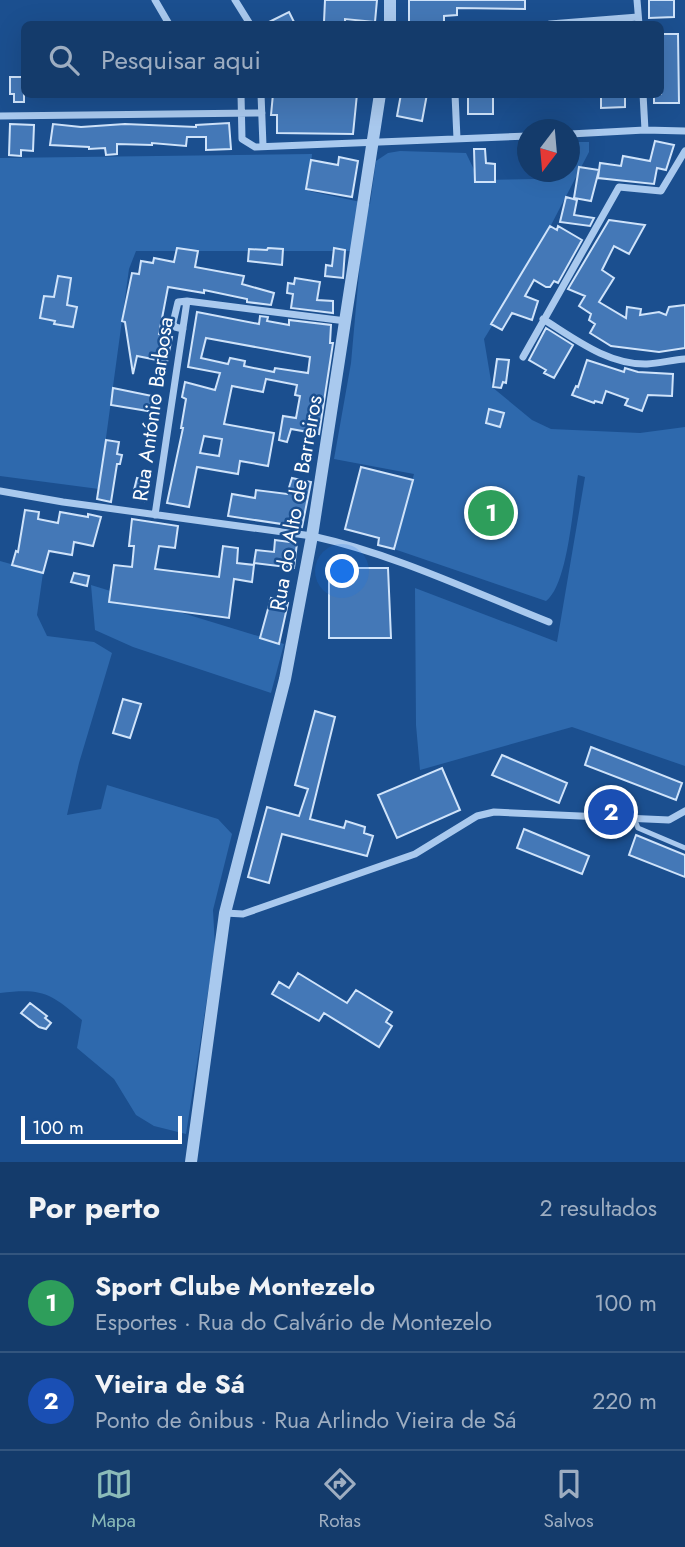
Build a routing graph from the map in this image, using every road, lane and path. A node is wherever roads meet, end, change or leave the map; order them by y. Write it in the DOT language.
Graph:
graph roads {
  1 [pos="155,0"];
  2 [pos="235,0"];
  3 [pos="390,0"];
  4 [pos="637,0"];
  5 [pos="167,21"];
  6 [pos="248,21"];
  7 [pos="390,21"];
  8 [pos="639,21"];
  9 [pos="241,98"];
  10 [pos="261,98"];
  11 [pos="379,98"];
  12 [pos="455,98"];
  13 [pos="643,98"];
  14 [pos="262,113"];
  15 [pos="241,114"];
  16 [pos="0,116"];
  17 [pos="645,130"];
  18 [pos="685,131"];
  19 [pos="580,133"];
  20 [pos="517,136"];
  21 [pos="457,139"];
  22 [pos="372,144"];
  23 [pos="263,146"];
  24 [pos="685,151"];
  25 [pos="544,319"];
  26 [pos="346,321"];
  27 [pos="523,357"];
  28 [pos="685,359"];
  29 [pos="0,491"];
  30 [pos="155,514"];
  31 [pos="312,536"];
  32 [pos="549,622"];
  33 [pos="684,812"];
  34 [pos="634,818"];
  35 [pos="685,849"];
  36 [pos="225,913"];
  37 [pos="191,1162"];
  1 -- 5 [label="street"];
  2 -- 6 [label="street"];
  3 -- 7 [label="street"];
  4 -- 8 [label="street"];
  9 -- 15 [label="street"];
  10 -- 14 [label="street"];
  11 -- 22 [label="street, Rua do Alto de Barreiros"];
  12 -- 21 [label="street"];
  13 -- 17 [label="street"];
  14 -- 15 [label="street"];
  14 -- 23 [label="street"];
  15 -- 16 [label="street"];
  15 -- 23 [label="street"];
  17 -- 18 [label="street"];
  17 -- 19 [label="street"];
  20 -- 21 [label="street"];
  21 -- 22 [label="street"];
  22 -- 23 [label="street"];
  22 -- 26 [label="street, Rua do Alto de Barreiros"];
  24 -- 25 [label="street"];
  25 -- 27 [label="street"];
  25 -- 28 [label="street"];
  26 -- 30 [label="street, Rua António Barbosa"];
  26 -- 31 [label="street, Rua do Alto de Barreiros"];
  29 -- 30 [label="street"];
  30 -- 31 [label="street"];
  31 -- 32 [label="street"];
  31 -- 36 [label="street, Rua do Alto de Barreiros"];
  33 -- 34 [label="street"];
  34 -- 35 [label="lane"];
  34 -- 36 [label="street"];
  36 -- 37 [label="street, Rua do Alto de Barreiros"];
}
